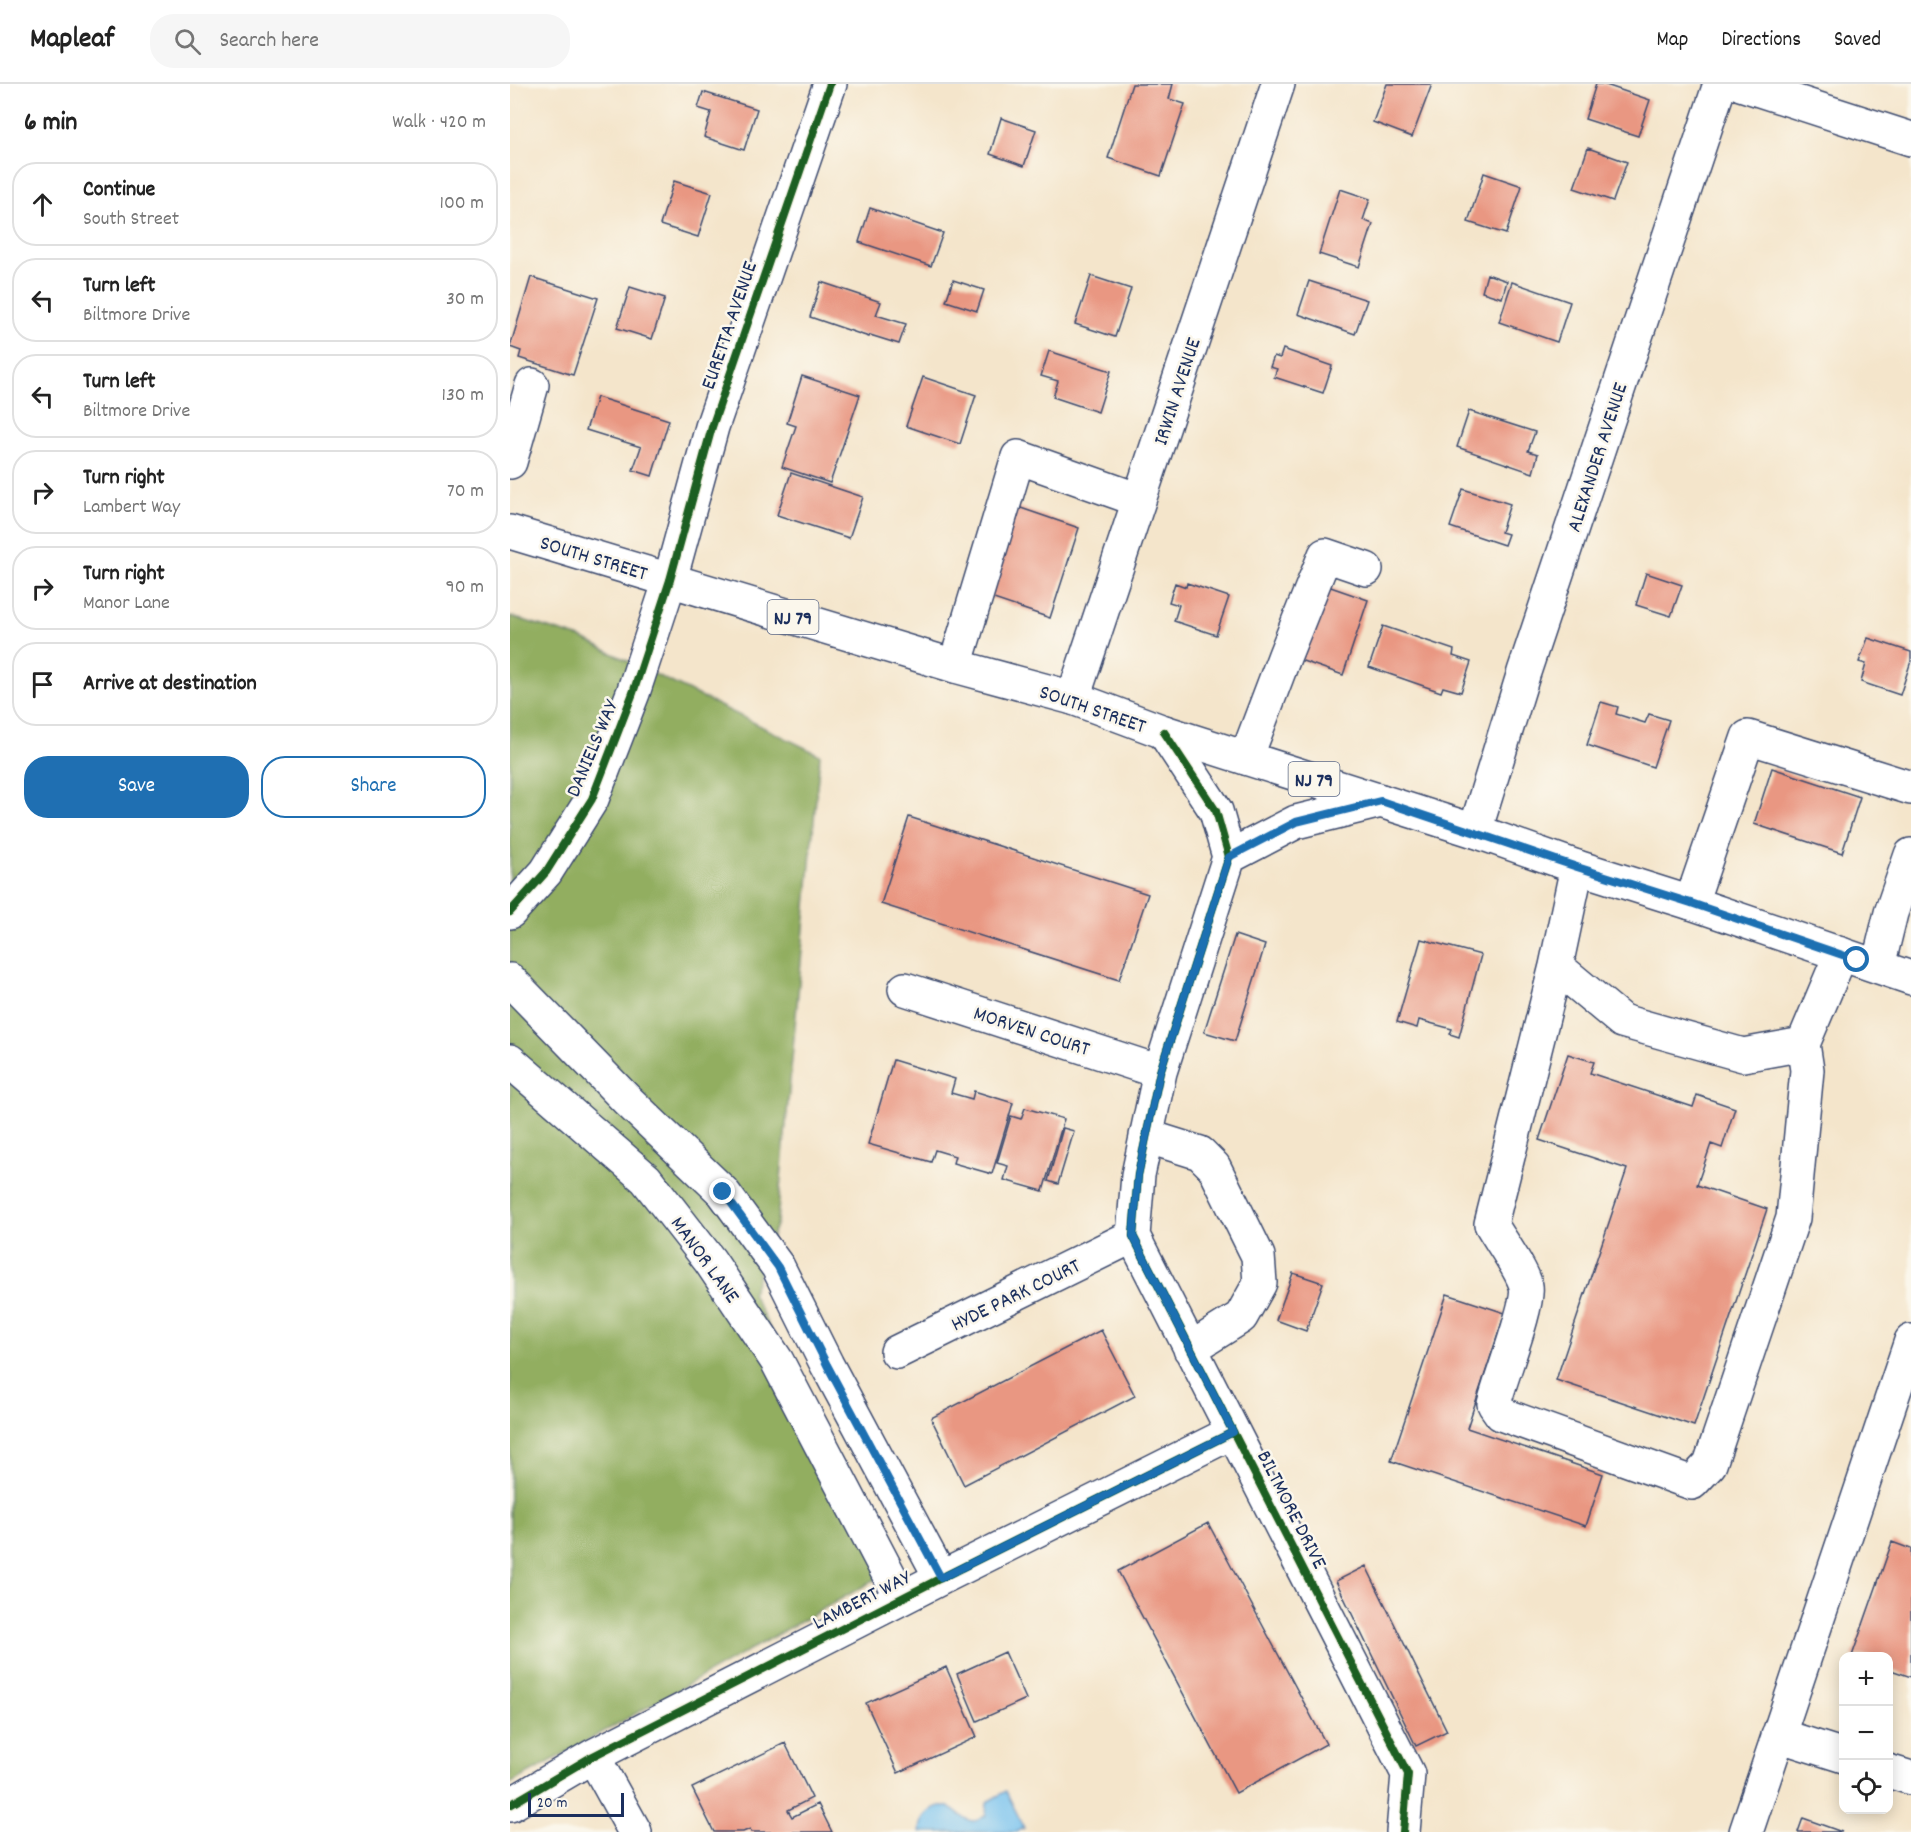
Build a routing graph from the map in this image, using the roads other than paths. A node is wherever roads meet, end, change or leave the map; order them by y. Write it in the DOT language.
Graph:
graph roads {
  1 [pos="830,84"];
  2 [pos="1278,84"];
  3 [pos="1720,84"];
  4 [pos="1741,84"];
  5 [pos="1911,139"];
  6 [pos="532,385"];
  7 [pos="510,462"];
  8 [pos="1139,500"];
  9 [pos="510,532"];
  10 [pos="1366,569"];
  11 [pos="670,580"];
  12 [pos="955,666"];
  13 [pos="1073,698"];
  14 [pos="1164,732"];
  15 [pos="1246,758"];
  16 [pos="1911,788"];
  17 [pos="1381,801"];
  18 [pos="1475,831"];
  19 [pos="1911,855"];
  20 [pos="1229,857"];
  21 [pos="1577,867"];
  22 [pos="1691,903"];
  23 [pos="510,912"];
  24 [pos="1841,954"];
  25 [pos="1556,966"];
  26 [pos="1878,966"];
  27 [pos="1911,978"];
  28 [pos="510,980"];
  29 [pos="905,989"];
  30 [pos="1803,1044"];
  31 [pos="510,1061"];
  32 [pos="1160,1072"];
  33 [pos="619,1093"];
  34 [pos="588,1128"];
  35 [pos="1146,1136"];
  36 [pos="1133,1236"];
  37 [pos="1911,1341"];
  38 [pos="1190,1348"];
  39 [pos="897,1352"];
  40 [pos="840,1389"];
  41 [pos="801,1408"];
  42 [pos="1233,1432"];
  43 [pos="941,1578"];
  44 [pos="901,1598"];
  45 [pos="1778,1735"];
  46 [pos="1839,1754"];
  47 [pos="593,1756"];
  48 [pos="1893,1773"];
  49 [pos="1911,1778"];
  50 [pos="510,1805"];
  51 [pos="635,1832"];
  52 [pos="1403,1832"];
  53 [pos="1746,1832"];
  1 -- 11 [label="street, EURETTA AVENUE"];
  2 -- 8 [label="street, IRWIN AVENUE"];
  3 -- 18 [label="street, ALEXANDER AVENUE"];
  4 -- 5 [label="street"];
  6 -- 7 [label="street"];
  8 -- 12 [label="street"];
  8 -- 13 [label="street, IRWIN AVENUE"];
  9 -- 11 [label="street, SOUTH STREET / NJ 79"];
  10 -- 15 [label="street"];
  11 -- 12 [label="street, SOUTH STREET / NJ 79"];
  11 -- 23 [label="street, DANIELS WAY"];
  12 -- 13 [label="street, SOUTH STREET / NJ 79"];
  13 -- 14 [label="street, SOUTH STREET / NJ 79"];
  14 -- 15 [label="street, SOUTH STREET / NJ 79"];
  14 -- 20 [label="street"];
  15 -- 17 [label="street, SOUTH STREET / NJ 79"];
  16 -- 22 [label="street"];
  17 -- 18 [label="street, SOUTH STREET / NJ 79"];
  17 -- 20 [label="street"];
  18 -- 21 [label="street, SOUTH STREET / NJ 79"];
  19 -- 26 [label="street"];
  20 -- 32 [label="street"];
  21 -- 22 [label="street, SOUTH STREET / NJ 79"];
  21 -- 25 [label="street"];
  22 -- 24 [label="street, SOUTH STREET / NJ 79"];
  24 -- 26 [label="street, SOUTH STREET / NJ 79"];
  24 -- 30 [label="street"];
  25 -- 30 [label="street"];
  25 -- 30 [label="street"];
  26 -- 27 [label="street, SOUTH STREET / NJ 79"];
  28 -- 33 [label="street"];
  29 -- 32 [label="street, MORVEN COURT"];
  31 -- 34 [label="street, MANOR LANE"];
  32 -- 35 [label="street"];
  33 -- 34 [label="street"];
  33 -- 40 [label="street"];
  34 -- 41 [label="street, MANOR LANE"];
  35 -- 36 [label="street"];
  35 -- 38 [label="street"];
  36 -- 38 [label="street, BILTMORE DRIVE"];
  36 -- 39 [label="street, HYDE PARK COURT"];
  37 -- 45 [label="street"];
  38 -- 42 [label="street, BILTMORE DRIVE"];
  40 -- 41 [label="street"];
  40 -- 43 [label="street"];
  41 -- 44 [label="street, MANOR LANE"];
  42 -- 43 [label="street, LAMBERT WAY"];
  42 -- 52 [label="street, BILTMORE DRIVE"];
  43 -- 44 [label="street, LAMBERT WAY"];
  44 -- 47 [label="street, LAMBERT WAY"];
  45 -- 46 [label="street"];
  45 -- 53 [label="street"];
  47 -- 50 [label="street, LAMBERT WAY"];
  47 -- 51 [label="street"];
  48 -- 49 [label="street"];
}
